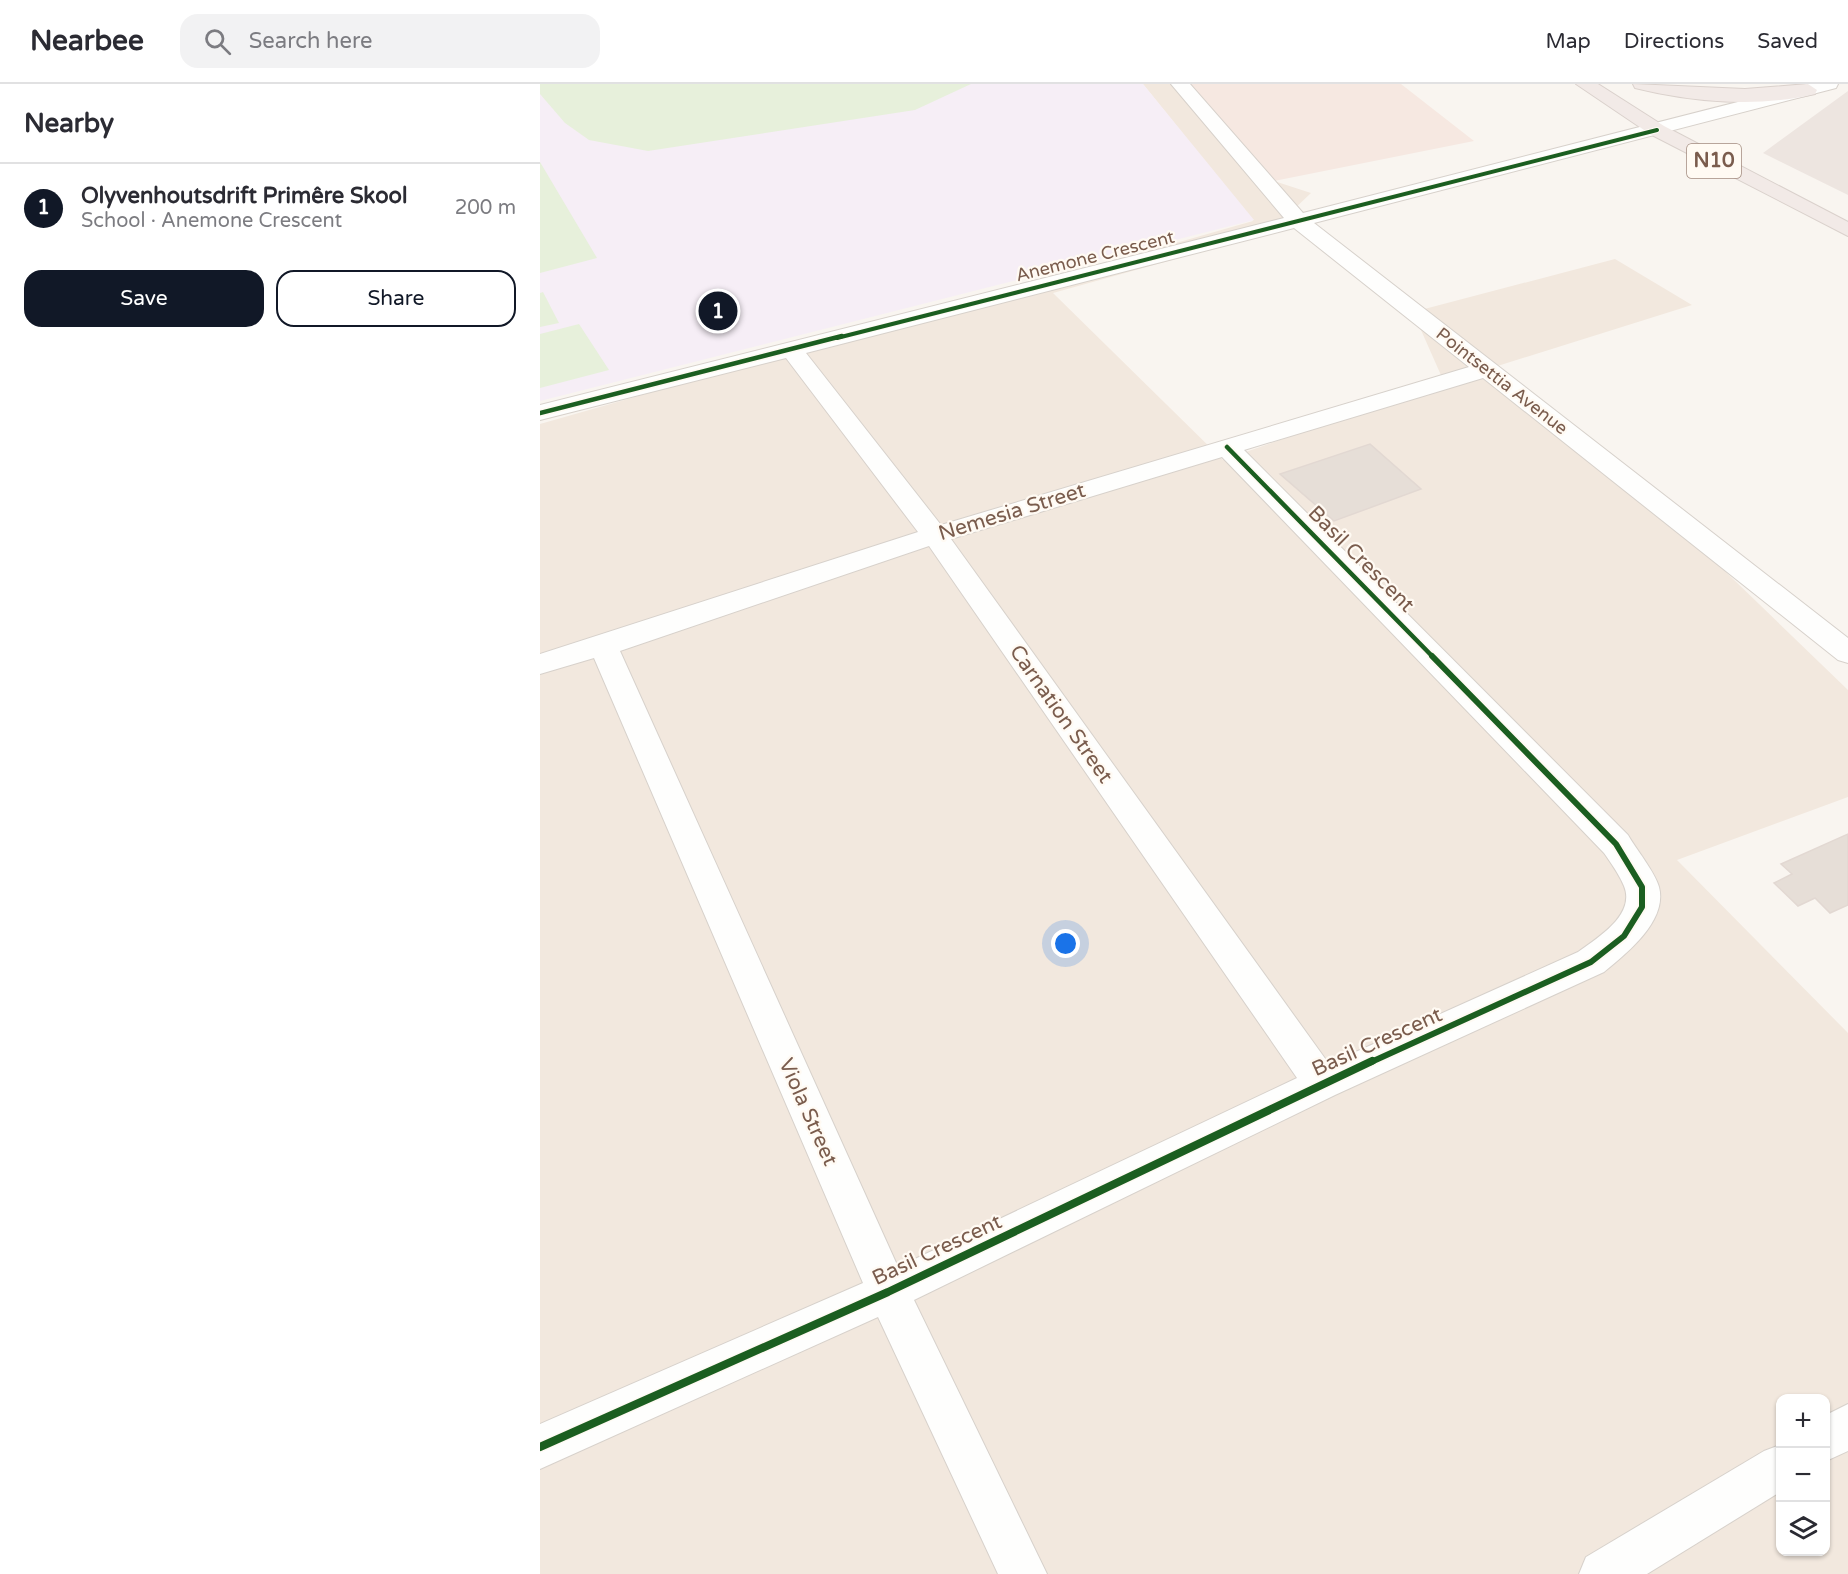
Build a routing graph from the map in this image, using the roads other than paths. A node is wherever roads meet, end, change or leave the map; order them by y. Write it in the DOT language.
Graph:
graph roads {
  1 [pos="1180,84"];
  2 [pos="1585,84"];
  3 [pos="1642,84"];
  4 [pos="1829,84"];
  5 [pos="1808,90"];
  6 [pos="1657,130"];
  7 [pos="1298,220"];
  8 [pos="1848,230"];
  9 [pos="792,350"];
  10 [pos="1487,369"];
  11 [pos="540,413"];
  12 [pos="1227,447"];
  13 [pos="935,535"];
  14 [pos="603,646"];
  15 [pos="1848,653"];
  16 [pos="540,664"];
  17 [pos="1322,1084"];
  18 [pos="888,1292"];
  19 [pos="1848,1426"];
  20 [pos="1830,1437"];
  21 [pos="540,1447"];
  22 [pos="1776,1469"];
  23 [pos="1023,1574"];
  24 [pos="1603,1574"];
  1 -- 7 [label="street, Pointsettia Avenue"];
  2 -- 6 [label="highway, N10"];
  3 -- 5 [label="highway"];
  4 -- 5 [label="street, Anemone Crescent"];
  5 -- 6 [label="street, Anemone Crescent"];
  6 -- 7 [label="street, Anemone Crescent"];
  6 -- 8 [label="highway, N10"];
  7 -- 9 [label="street, Anemone Crescent"];
  7 -- 10 [label="street, Pointsettia Avenue"];
  9 -- 11 [label="street, Anemone Crescent"];
  9 -- 13 [label="street, Carnation Street"];
  10 -- 12 [label="street, Nemesia Street"];
  10 -- 15 [label="street, Pointsettia Avenue"];
  12 -- 13 [label="street, Nemesia Street"];
  12 -- 17 [label="street, Basil Crescent"];
  13 -- 14 [label="street, Nemesia Street"];
  13 -- 17 [label="street, Carnation Street"];
  14 -- 16 [label="street, Nemesia Street"];
  14 -- 18 [label="street, Viola Street"];
  17 -- 18 [label="street, Basil Crescent"];
  18 -- 21 [label="street, Basil Crescent"];
  18 -- 23 [label="street, Viola Street"];
  19 -- 20 [label="street"];
  22 -- 24 [label="street"];
}
